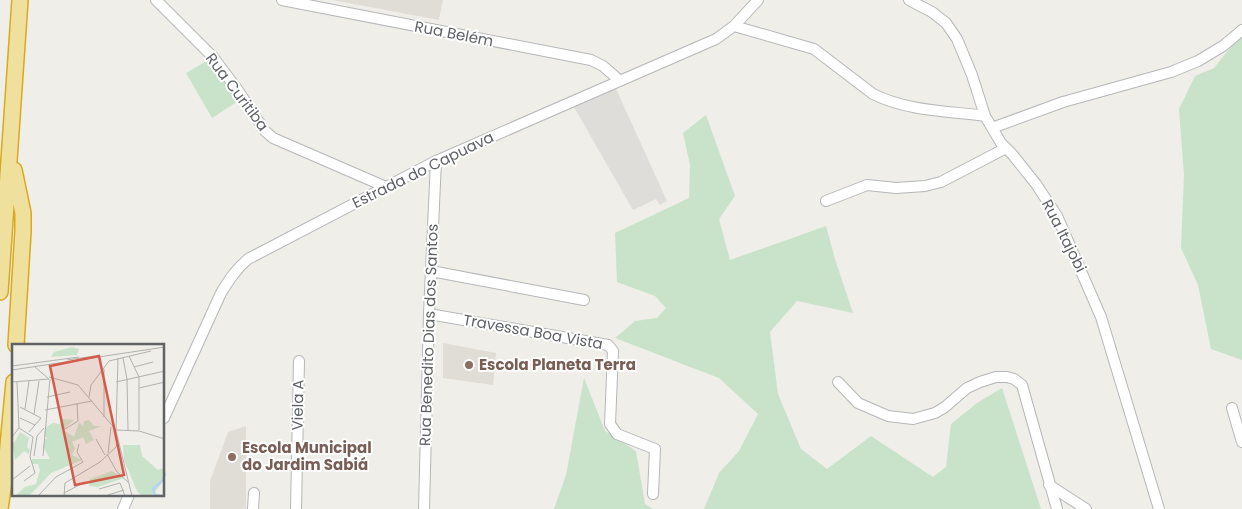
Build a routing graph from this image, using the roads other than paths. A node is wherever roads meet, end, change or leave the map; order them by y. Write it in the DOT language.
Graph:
graph roads {
  1 [pos="20,0"];
  2 [pos="156,0"];
  3 [pos="282,0"];
  4 [pos="758,0"];
  5 [pos="909,0"];
  6 [pos="734,26"];
  7 [pos="1242,30"];
  8 [pos="619,80"];
  9 [pos="984,116"];
  10 [pos="992,128"];
  11 [pos="1006,148"];
  12 [pos="10,155"];
  13 [pos="436,161"];
  14 [pos="386,187"];
  15 [pos="826,201"];
  16 [pos="431,271"];
  17 [pos="0,292"];
  18 [pos="584,300"];
  19 [pos="428,314"];
  20 [pos="16,344"];
  21 [pos="299,361"];
  22 [pos="838,382"];
  23 [pos="12,403"];
  24 [pos="1232,408"];
  25 [pos="165,416"];
  26 [pos="1242,442"];
  27 [pos="1049,485"];
  28 [pos="254,494"];
  29 [pos="653,494"];
  30 [pos="129,496"];
  31 [pos="0,509"];
  32 [pos="123,509"];
  33 [pos="253,509"];
  34 [pos="296,509"];
  35 [pos="424,509"];
  36 [pos="1057,509"];
  37 [pos="1086,509"];
  38 [pos="1159,509"];
  1 -- 12 [label="highway"];
  2 -- 14 [label="street, Rua Curitiba"];
  3 -- 8 [label="street, Rua Belém"];
  4 -- 6 [label="street, Estrada do Capuava"];
  5 -- 9 [label="street, Rua Itajobi"];
  6 -- 8 [label="street, Estrada do Capuava"];
  6 -- 9 [label="street"];
  7 -- 10 [label="street"];
  8 -- 13 [label="street, Estrada do Capuava"];
  9 -- 10 [label="street, Rua Itajobi"];
  10 -- 11 [label="street, Rua Itajobi"];
  11 -- 15 [label="street"];
  11 -- 38 [label="street, Rua Itajobi"];
  12 -- 17 [label="highway"];
  12 -- 20 [label="highway"];
  13 -- 14 [label="street, Estrada do Capuava"];
  13 -- 16 [label="street, Rua Benedito Dias dos Santos"];
  14 -- 25 [label="street, Estrada do Capuava"];
  16 -- 18 [label="street"];
  16 -- 19 [label="street, Rua Benedito Dias dos Santos"];
  19 -- 29 [label="street, Travessa Boa Vista"];
  19 -- 35 [label="street, Rua Benedito Dias dos Santos"];
  21 -- 34 [label="street, Viela A"];
  22 -- 27 [label="street"];
  23 -- 31 [label="highway"];
  24 -- 26 [label="street"];
  27 -- 36 [label="street"];
  27 -- 37 [label="street"];
  28 -- 33 [label="street"];
  30 -- 32 [label="street"];
}
